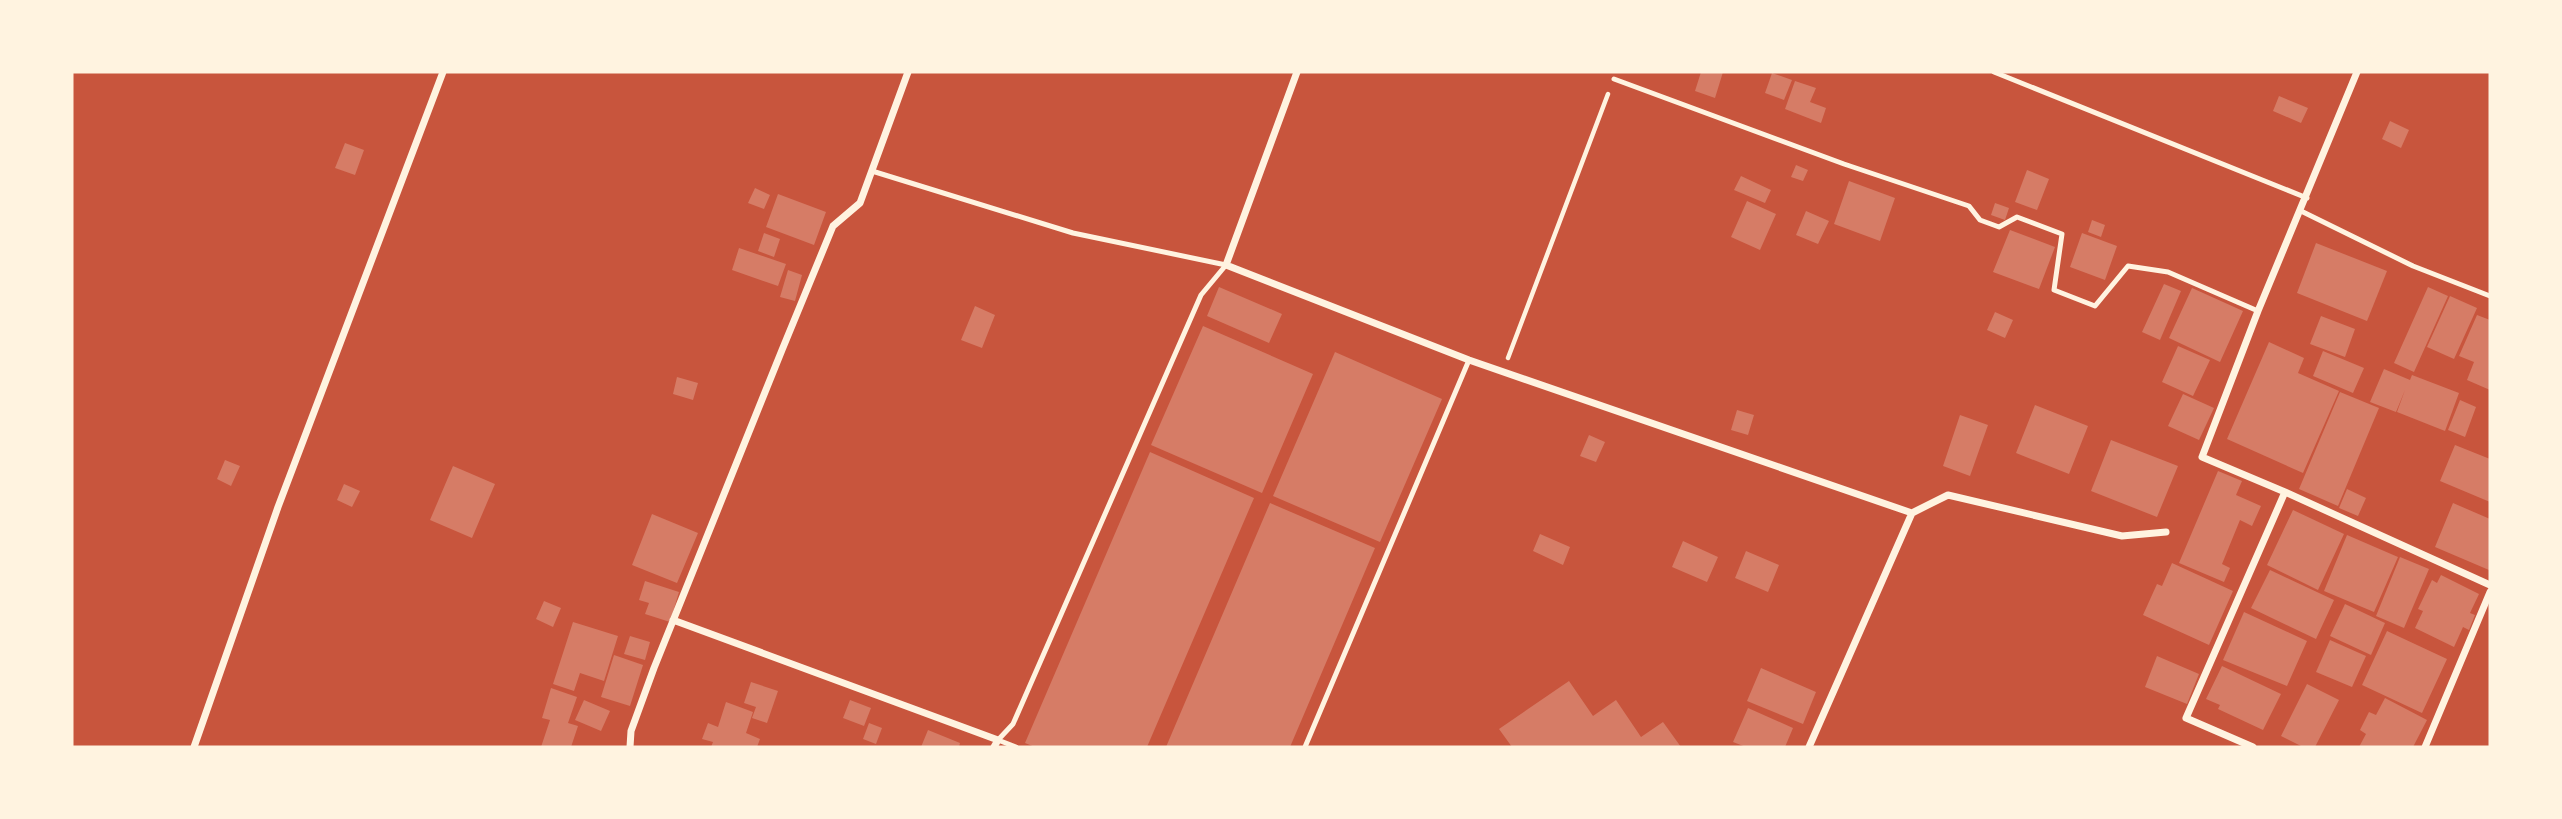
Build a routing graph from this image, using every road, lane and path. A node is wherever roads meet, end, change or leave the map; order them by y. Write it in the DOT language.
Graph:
graph roads {
  1 [pos="443,72"];
  2 [pos="908,72"];
  3 [pos="1297,72"];
  4 [pos="1994,72"];
  5 [pos="2357,72"];
  6 [pos="1614,79"];
  7 [pos="872,171"];
  8 [pos="2306,198"];
  9 [pos="2301,211"];
  10 [pos="1226,265"];
  11 [pos="2490,296"];
  12 [pos="2258,312"];
  13 [pos="1469,360"];
  14 [pos="1503,372"];
  15 [pos="2285,492"];
  16 [pos="1912,513"];
  17 [pos="2166,531"];
  18 [pos="2490,586"];
  19 [pos="2490,592"];
  20 [pos="673,620"];
  21 [pos="996,744"];
  22 [pos="194,747"];
  23 [pos="630,747"];
  24 [pos="1016,747"];
  25 [pos="1305,747"];
  26 [pos="1809,747"];
  27 [pos="2253,747"];
  28 [pos="2425,747"];
  1 -- 22 [label="street"];
  2 -- 7 [label="street"];
  3 -- 10 [label="street"];
  4 -- 8 [label="lane"];
  5 -- 8 [label="street"];
  6 -- 12 [label="lane"];
  6 -- 14 [label="path"];
  7 -- 10 [label="lane"];
  7 -- 20 [label="street"];
  8 -- 9 [label="street"];
  9 -- 11 [label="lane"];
  9 -- 12 [label="street"];
  10 -- 13 [label="street"];
  10 -- 21 [label="lane"];
  12 -- 15 [label="street"];
  13 -- 14 [label="street"];
  13 -- 25 [label="lane"];
  14 -- 16 [label="street"];
  15 -- 18 [label="street"];
  15 -- 27 [label="street"];
  16 -- 17 [label="street"];
  16 -- 26 [label="street"];
  19 -- 28 [label="street"];
  20 -- 21 [label="street"];
  20 -- 23 [label="street"];
  21 -- 24 [label="lane"];
}
